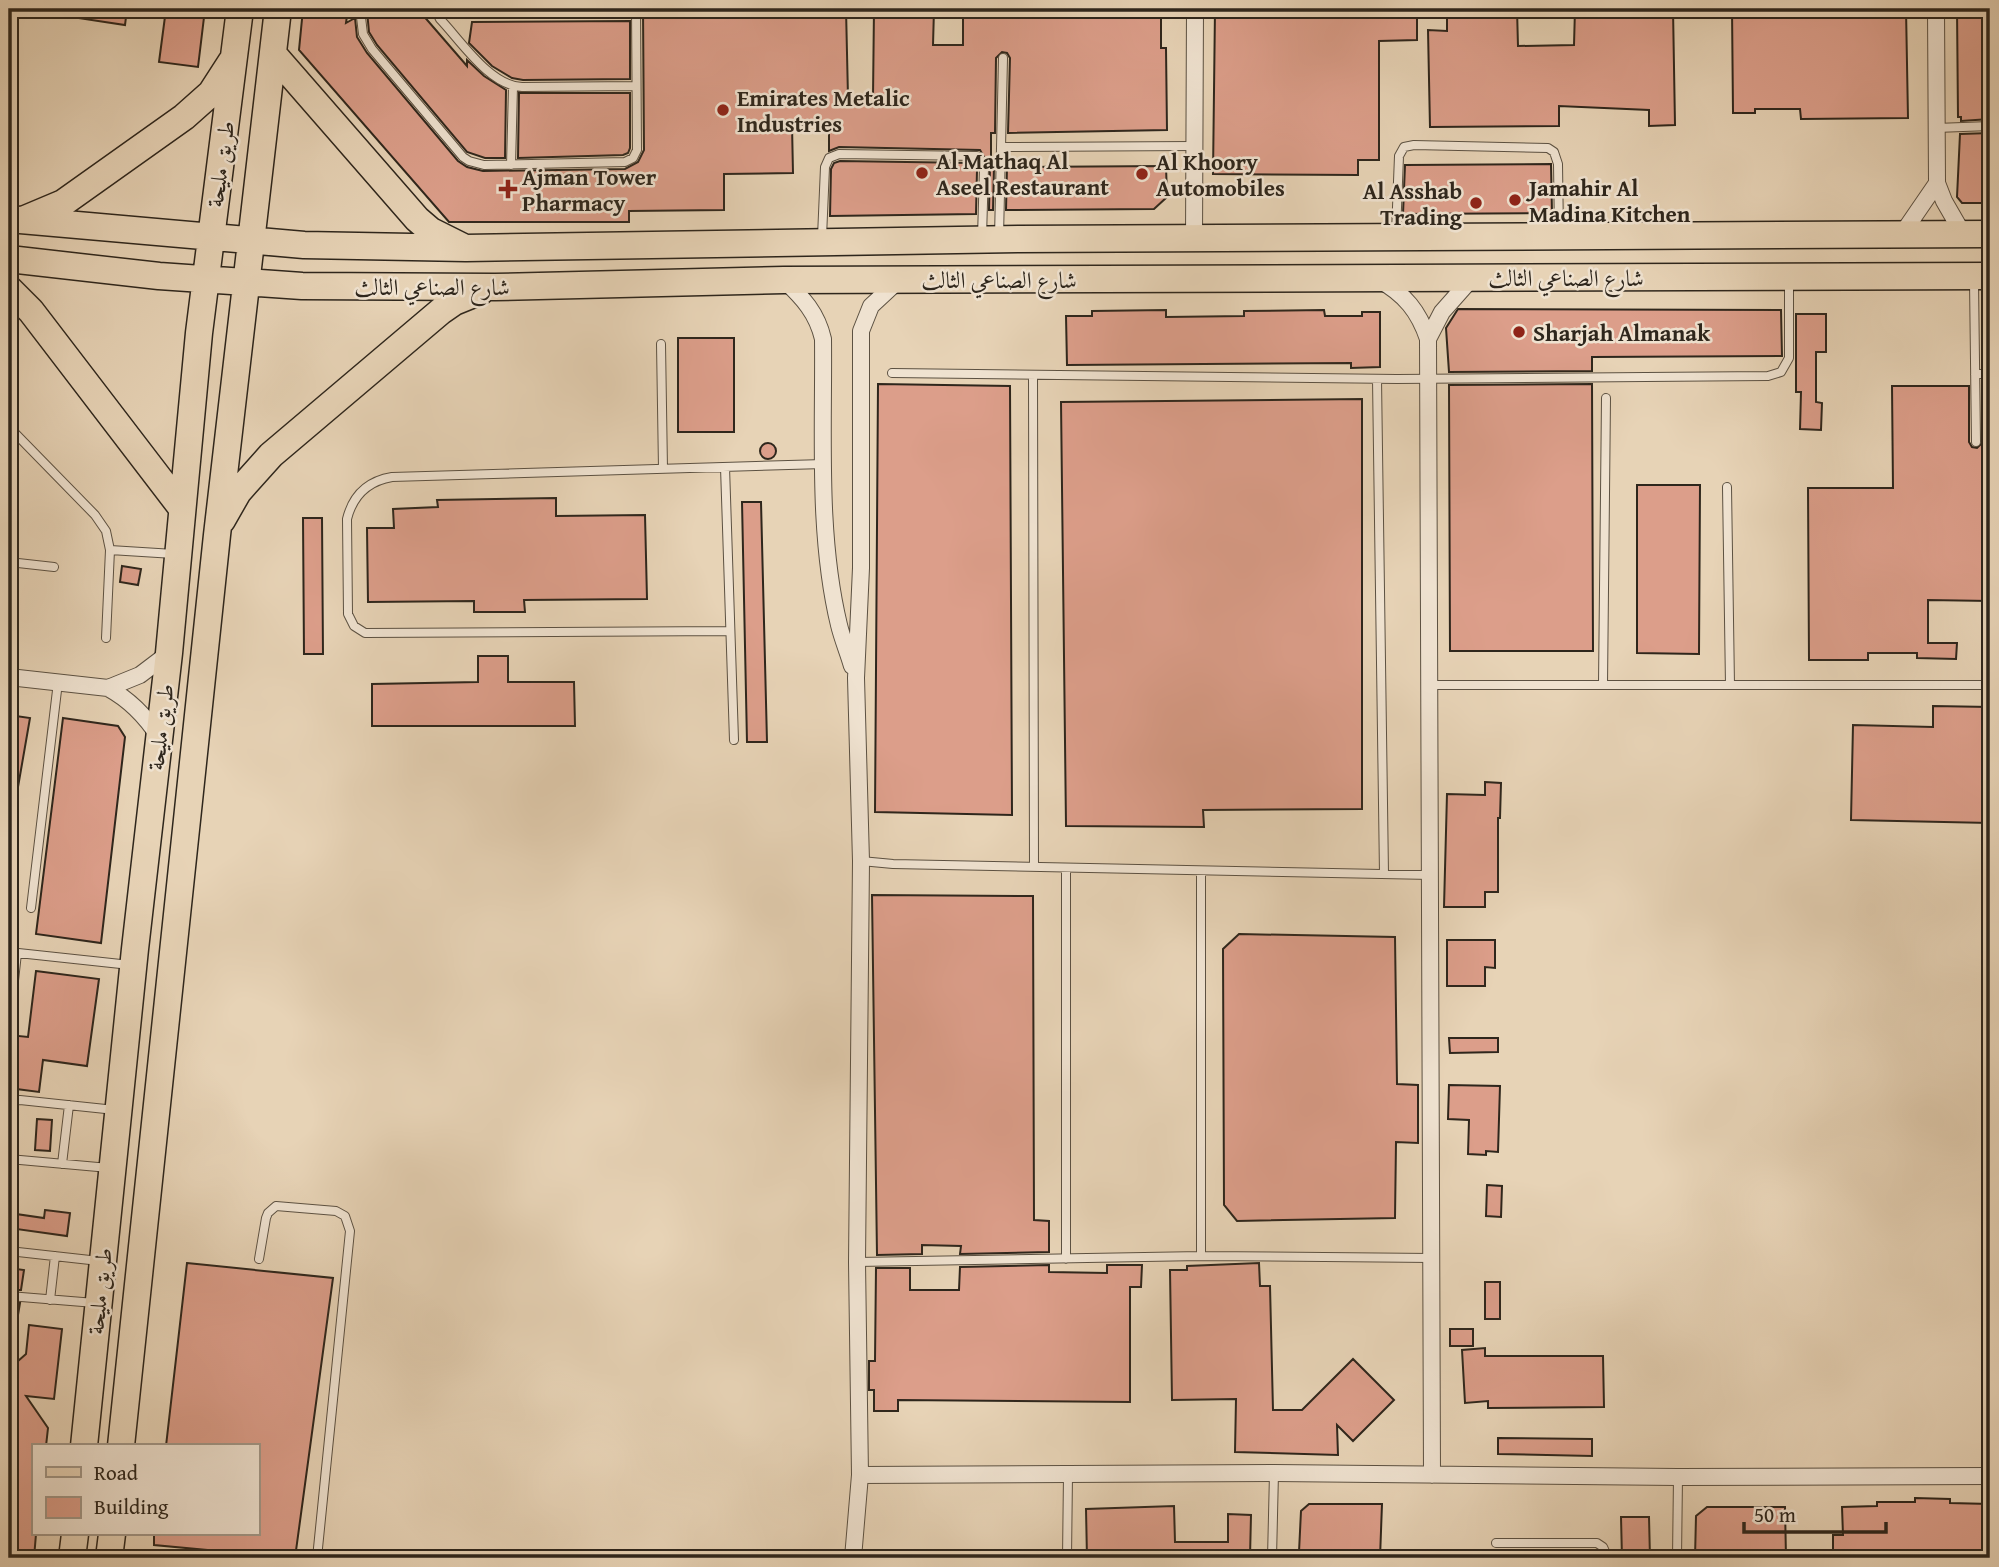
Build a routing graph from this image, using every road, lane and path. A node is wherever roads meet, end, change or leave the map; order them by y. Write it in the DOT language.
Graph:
graph roads {
  1 [pos="240,9"];
  2 [pos="278,9"];
  3 [pos="360,9"];
  4 [pos="636,9"];
  5 [pos="1195,9"];
  6 [pos="1936,9"];
  7 [pos="436,11"];
  8 [pos="235,54"];
  9 [pos="274,55"];
  10 [pos="1003,58"];
  11 [pos="636,86"];
  12 [pos="513,87"];
  13 [pos="1990,126"];
  14 [pos="1936,128"];
  15 [pos="1194,146"];
  16 [pos="1001,147"];
  17 [pos="511,165"];
  18 [pos="1937,183"];
  19 [pos="15,220"];
  20 [pos="1902,234"];
  21 [pos="1963,234"];
  22 [pos="1990,234"];
  23 [pos="1559,236"];
  24 [pos="211,237"];
  25 [pos="1396,237"];
  26 [pos="1194,238"];
  27 [pos="1000,239"];
  28 [pos="250,240"];
  29 [pos="822,242"];
  30 [pos="466,248"];
  31 [pos="9,259"];
  32 [pos="1789,276"];
  33 [pos="1982,276"];
  34 [pos="1473,278"];
  35 [pos="205,279"];
  36 [pos="929,279"];
  37 [pos="1377,279"];
  38 [pos="784,280"];
  39 [pos="899,280"];
  40 [pos="245,282"];
  41 [pos="495,287"];
  42 [pos="9,289"];
  43 [pos="1428,339"];
  44 [pos="661,344"];
  45 [pos="892,373"];
  46 [pos="1033,374"];
  47 [pos="1975,374"];
  48 [pos="1990,374"];
  49 [pos="1377,379"];
  50 [pos="1428,379"];
  51 [pos="1606,398"];
  52 [pos="9,427"];
  53 [pos="1976,442"];
  54 [pos="824,464"];
  55 [pos="725,467"];
  56 [pos="663,469"];
  57 [pos="1727,488"];
  58 [pos="181,507"];
  59 [pos="217,535"];
  60 [pos="110,550"];
  61 [pos="177,554"];
  62 [pos="9,562"];
  63 [pos="54,567"];
  64 [pos="730,631"];
  65 [pos="106,638"];
  66 [pos="169,653"];
  67 [pos="9,677"];
  68 [pos="856,678"];
  69 [pos="58,682"];
  70 [pos="1430,685"];
  71 [pos="1602,685"];
  72 [pos="1730,685"];
  73 [pos="1990,685"];
  74 [pos="108,688"];
  75 [pos="159,737"];
  76 [pos="734,740"];
  77 [pos="861,861"];
  78 [pos="1034,867"];
  79 [pos="1066,868"];
  80 [pos="1201,871"];
  81 [pos="1384,874"];
  82 [pos="1431,875"];
  83 [pos="31,908"];
  84 [pos="13,953"];
  85 [pos="134,957"];
  86 [pos="170,983"];
  87 [pos="12,999"];
  88 [pos="9,1101"];
  89 [pos="69,1105"];
  90 [pos="118,1111"];
  91 [pos="9,1159"];
  92 [pos="62,1164"];
  93 [pos="112,1168"];
  94 [pos="9,1251"];
  95 [pos="55,1256"];
  96 [pos="1201,1256"];
  97 [pos="1432,1258"];
  98 [pos="259,1259"];
  99 [pos="1066,1259"];
  100 [pos="102,1261"];
  101 [pos="857,1262"];
  102 [pos="9,1296"];
  103 [pos="50,1300"];
  104 [pos="98,1304"];
  105 [pos="83,1444"];
  106 [pos="121,1444"];
  107 [pos="1274,1473"];
  108 [pos="860,1475"];
  109 [pos="1068,1475"];
  110 [pos="1432,1475"];
  111 [pos="1990,1476"];
  112 [pos="1678,1477"];
  113 [pos="75,1536"];
  114 [pos="112,1536"];
  115 [pos="1496,1543"];
  116 [pos="72,1558"];
  117 [pos="109,1558"];
  118 [pos="317,1558"];
  119 [pos="853,1558"];
  120 [pos="1067,1558"];
  121 [pos="1272,1558"];
  122 [pos="1608,1558"];
  123 [pos="1677,1558"];
  1 -- 8 [label="main road, طريق مليحة"];
  2 -- 9 [label="main road, طريق مليحة"];
  3 -- 17 [label="lane"];
  4 -- 7 [label="lane"];
  4 -- 11 [label="lane"];
  5 -- 15 [label="street"];
  6 -- 14 [label="street"];
  7 -- 12 [label="lane"];
  8 -- 19 [label="main road"];
  8 -- 24 [label="main road, طريق مليحة"];
  9 -- 28 [label="main road, طريق مليحة"];
  9 -- 30 [label="main road"];
  10 -- 16 [label="lane"];
  11 -- 12 [label="lane"];
  11 -- 17 [label="lane"];
  12 -- 17 [label="lane"];
  13 -- 14 [label="lane"];
  14 -- 18 [label="street"];
  15 -- 16 [label="lane"];
  15 -- 26 [label="street"];
  16 -- 27 [label="lane"];
  18 -- 20 [label="street"];
  18 -- 21 [label="street"];
  19 -- 24 [label="main road, شارع الصناعي الثالث"];
  20 -- 21 [label="main road, شارع الصناعي الثالث"];
  20 -- 23 [label="main road, شارع الصناعي الثالث"];
  21 -- 22 [label="main road, شارع الصناعي الثالث"];
  23 -- 25 [label="main road, شارع الصناعي الثالث"];
  23 -- 25 [label="lane"];
  24 -- 28 [label="main road, شارع الصناعي الثالث"];
  24 -- 35 [label="main road, طريق مليحة"];
  25 -- 26 [label="main road, شارع الصناعي الثالث"];
  26 -- 27 [label="main road, شارع الصناعي الثالث"];
  27 -- 29 [label="main road, شارع الصناعي الثالث"];
  27 -- 29 [label="lane"];
  27 -- 36 [label="main road"];
  28 -- 30 [label="main road, شارع الصناعي الثالث"];
  28 -- 40 [label="main road, طريق مليحة"];
  29 -- 30 [label="main road, شارع الصناعي الثالث"];
  31 -- 35 [label="main road, شارع الصناعي الثالث"];
  32 -- 33 [label="main road, شارع الصناعي الثالث"];
  32 -- 34 [label="main road, شارع الصناعي الثالث"];
  32 -- 50 [label="lane"];
  33 -- 47 [label="lane"];
  34 -- 37 [label="main road, شارع الصناعي الثالث"];
  34 -- 43 [label="street"];
  35 -- 40 [label="main road, شارع الصناعي الثالث"];
  35 -- 58 [label="main road, طريق مليحة"];
  36 -- 37 [label="main road, شارع الصناعي الثالث"];
  36 -- 39 [label="main road, شارع الصناعي الثالث"];
  37 -- 43 [label="street"];
  38 -- 39 [label="main road, شارع الصناعي الثالث"];
  38 -- 41 [label="main road, شارع الصناعي الثالث"];
  38 -- 54 [label="street"];
  39 -- 68 [label="street"];
  40 -- 41 [label="main road, شارع الصناعي الثالث"];
  40 -- 59 [label="main road, طريق مليحة"];
  41 -- 59 [label="main road"];
  42 -- 58 [label="main road"];
  43 -- 50 [label="street"];
  44 -- 56 [label="lane"];
  45 -- 46 [label="lane"];
  46 -- 49 [label="lane"];
  46 -- 78 [label="lane"];
  47 -- 48 [label="lane"];
  47 -- 53 [label="lane"];
  49 -- 50 [label="lane"];
  49 -- 81 [label="lane"];
  50 -- 70 [label="street"];
  51 -- 71 [label="lane"];
  52 -- 60 [label="lane"];
  54 -- 55 [label="lane"];
  54 -- 68 [label="street"];
  55 -- 56 [label="lane"];
  55 -- 64 [label="lane"];
  56 -- 64 [label="lane"];
  57 -- 72 [label="lane"];
  58 -- 61 [label="main road, طريق مليحة"];
  59 -- 86 [label="main road, طريق مليحة"];
  60 -- 61 [label="lane"];
  60 -- 65 [label="lane"];
  61 -- 66 [label="main road, طريق مليحة"];
  62 -- 63 [label="lane"];
  64 -- 76 [label="lane"];
  66 -- 74 [label="street"];
  66 -- 75 [label="main road, طريق مليحة"];
  67 -- 69 [label="street"];
  68 -- 77 [label="street"];
  69 -- 74 [label="street"];
  69 -- 83 [label="lane"];
  70 -- 71 [label="lane"];
  70 -- 82 [label="street"];
  71 -- 72 [label="lane"];
  72 -- 73 [label="lane"];
  74 -- 75 [label="street"];
  75 -- 85 [label="main road, طريق مليحة"];
  77 -- 78 [label="lane"];
  77 -- 101 [label="street"];
  78 -- 79 [label="lane"];
  79 -- 80 [label="lane"];
  79 -- 99 [label="lane"];
  80 -- 81 [label="lane"];
  80 -- 96 [label="lane"];
  81 -- 82 [label="lane"];
  82 -- 97 [label="street"];
  84 -- 85 [label="lane"];
  84 -- 87 [label="lane"];
  85 -- 86 [label="main road"];
  85 -- 90 [label="main road, طريق مليحة"];
  86 -- 106 [label="main road, طريق مليحة"];
  88 -- 89 [label="lane"];
  89 -- 90 [label="lane"];
  89 -- 92 [label="lane"];
  90 -- 93 [label="main road, طريق مليحة"];
  91 -- 92 [label="lane"];
  92 -- 93 [label="lane"];
  93 -- 100 [label="main road, طريق مليحة"];
  94 -- 95 [label="lane"];
  95 -- 100 [label="lane"];
  95 -- 103 [label="lane"];
  96 -- 97 [label="lane"];
  96 -- 99 [label="lane"];
  97 -- 110 [label="street"];
  98 -- 118 [label="lane"];
  99 -- 101 [label="lane"];
  100 -- 104 [label="main road, طريق مليحة"];
  101 -- 108 [label="street"];
  102 -- 103 [label="lane"];
  103 -- 104 [label="lane"];
  104 -- 105 [label="main road, طريق مليحة"];
  107 -- 109 [label="street"];
  107 -- 110 [label="street"];
  107 -- 121 [label="lane"];
  108 -- 109 [label="street"];
  108 -- 119 [label="street"];
  109 -- 120 [label="lane"];
  110 -- 112 [label="street"];
  111 -- 112 [label="street"];
  112 -- 123 [label="lane"];
  113 -- 116 [label="main road"];
  114 -- 117 [label="main road"];
  115 -- 122 [label="lane"];
}
